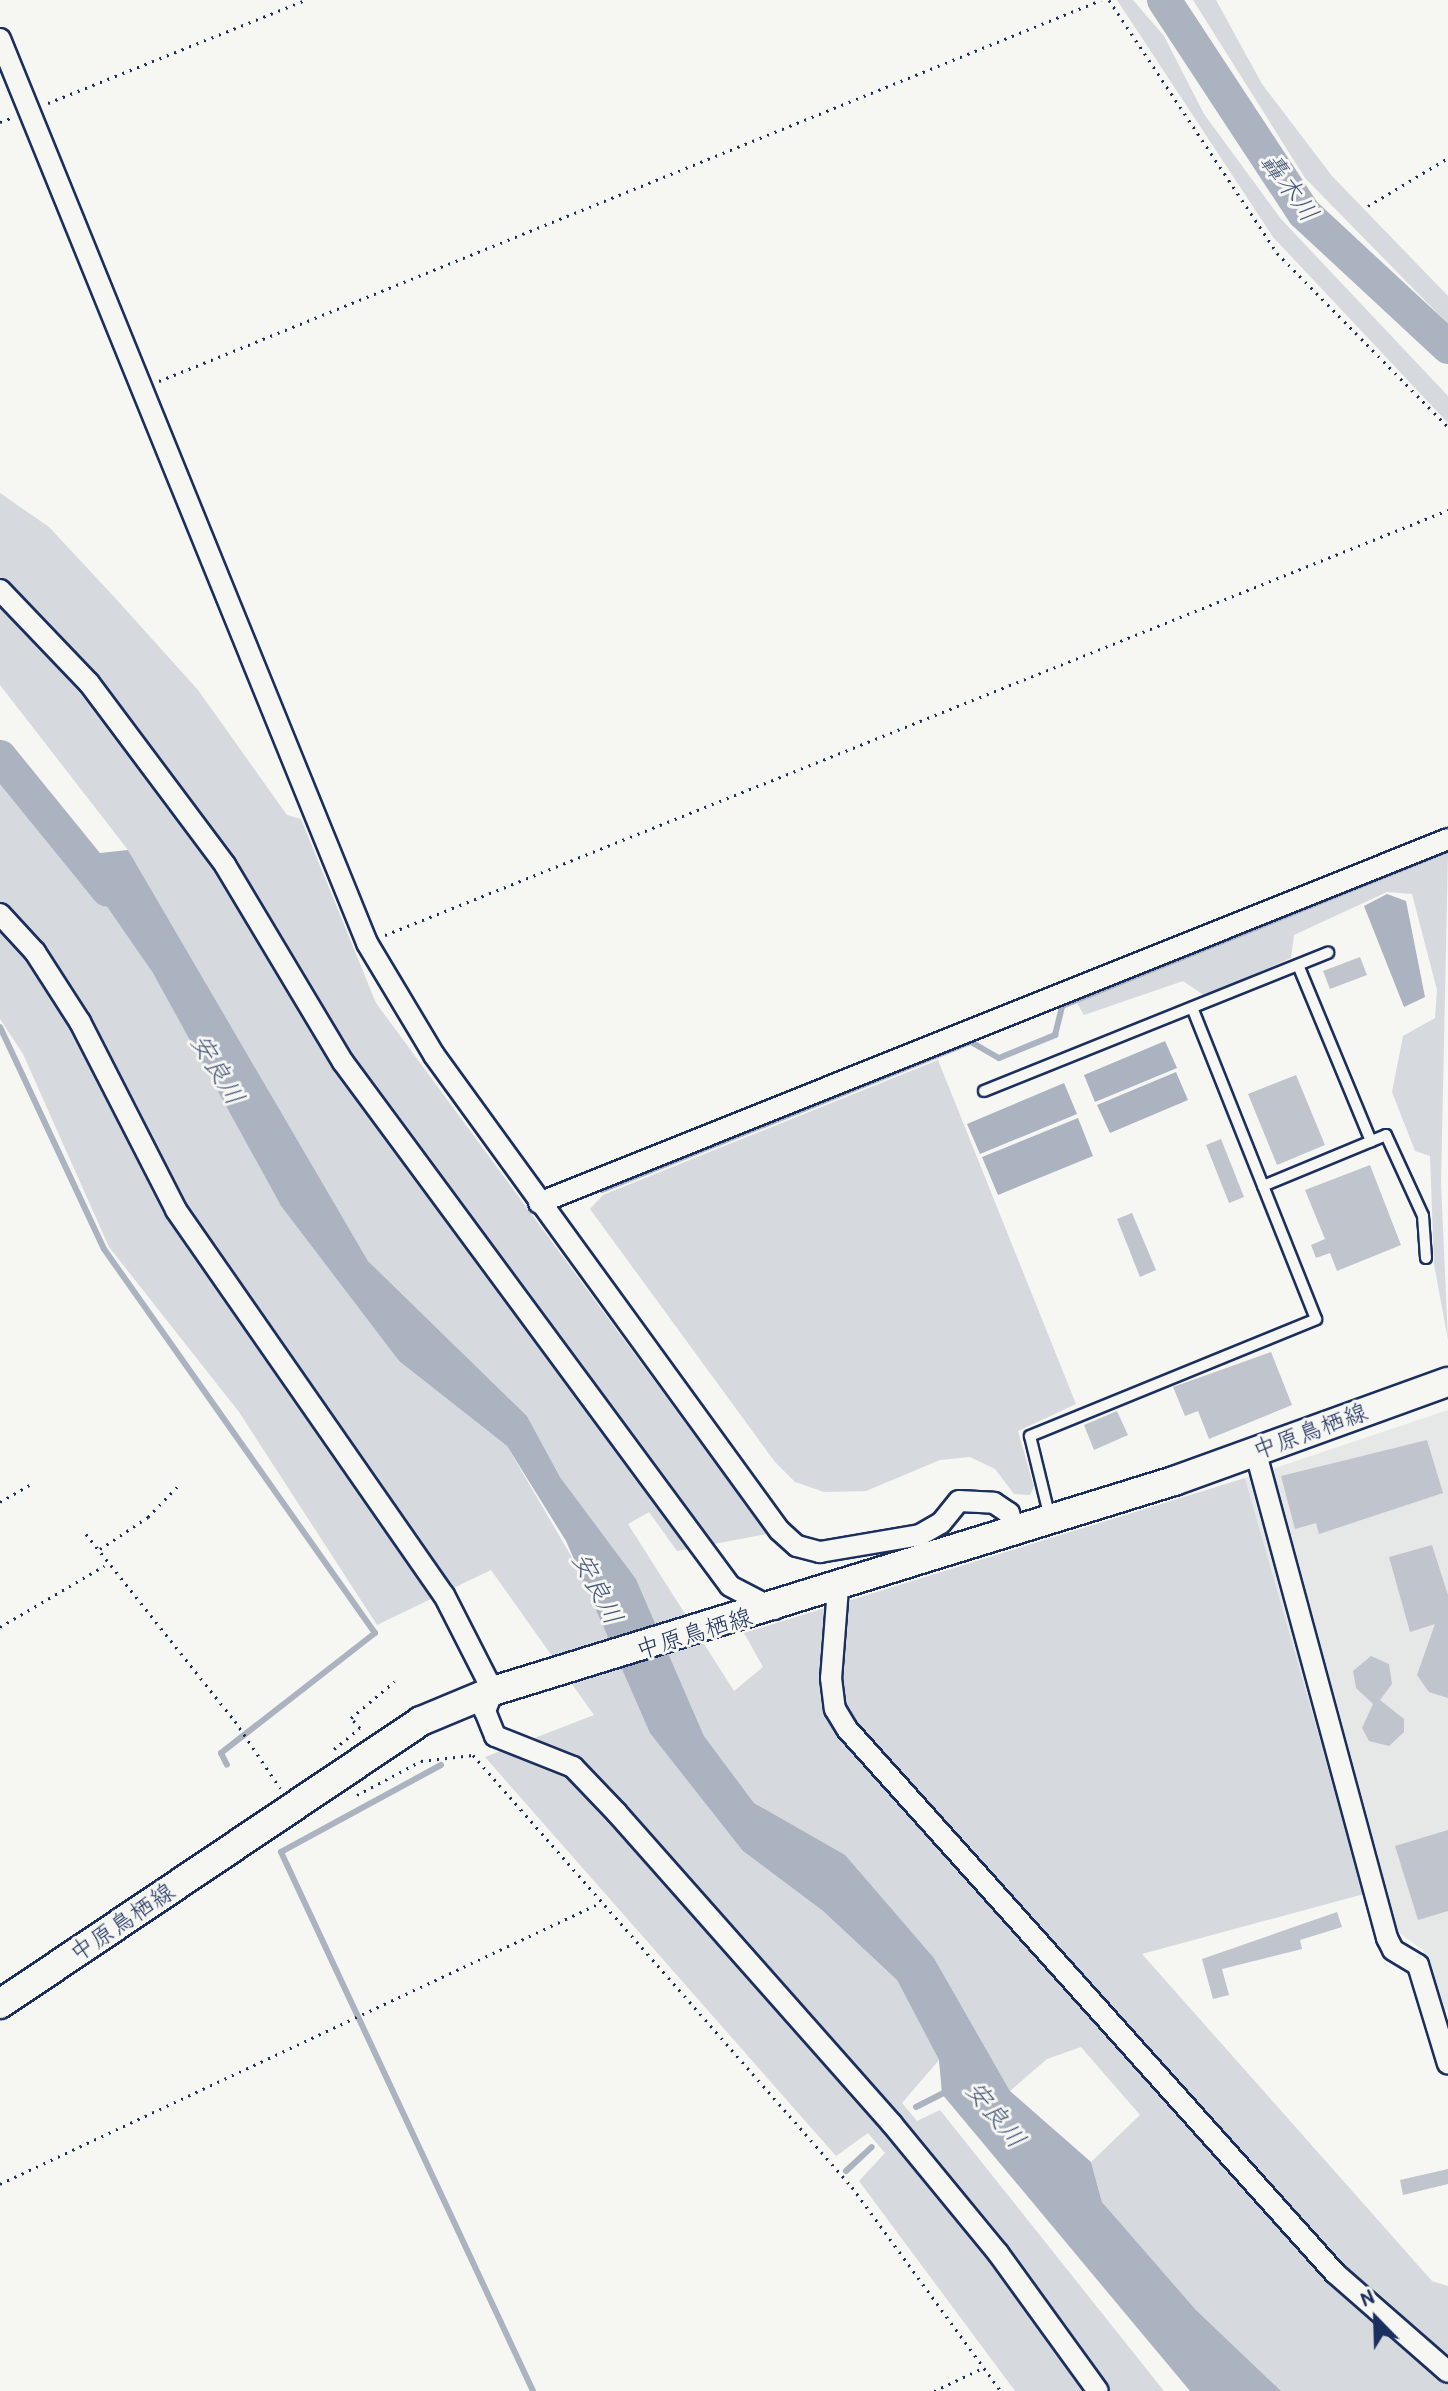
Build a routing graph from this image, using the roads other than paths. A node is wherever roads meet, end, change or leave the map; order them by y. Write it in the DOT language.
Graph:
graph roads {
  1 [pos="0,39"];
  2 [pos="0,590"];
  3 [pos="1448,839"];
  4 [pos="0,914"];
  5 [pos="1328,953"];
  6 [pos="1298,965"];
  7 [pos="1192,1008"];
  8 [pos="984,1091"];
  9 [pos="1371,1141"];
  10 [pos="1263,1186"];
  11 [pos="539,1203"];
  12 [pos="1426,1258"];
  13 [pos="1448,1382"];
  14 [pos="1255,1450"];
  15 [pos="1051,1519"];
  16 [pos="1014,1531"];
  17 [pos="838,1588"];
  18 [pos="774,1609"];
  19 [pos="504,1688"];
  20 [pos="0,2004"];
  21 [pos="1448,2064"];
  22 [pos="1448,2372"];
  23 [pos="1098,2391"];
  1 -- 11 [label="street"];
  2 -- 18 [label="street"];
  3 -- 11 [label="street"];
  4 -- 19 [label="street"];
  5 -- 6 [label="lane"];
  6 -- 7 [label="lane"];
  6 -- 9 [label="lane"];
  7 -- 8 [label="lane"];
  7 -- 10 [label="lane"];
  9 -- 10 [label="lane"];
  9 -- 12 [label="lane"];
  10 -- 15 [label="lane"];
  11 -- 16 [label="street"];
  13 -- 14 [label="main road, 中原鳥栖線"];
  14 -- 15 [label="main road, 中原鳥栖線"];
  14 -- 21 [label="street"];
  15 -- 16 [label="main road, 中原鳥栖線"];
  16 -- 17 [label="main road, 中原鳥栖線"];
  17 -- 18 [label="main road, 中原鳥栖線"];
  17 -- 22 [label="street"];
  18 -- 19 [label="main road, 中原鳥栖線"];
  19 -- 20 [label="main road, 中原鳥栖線"];
  19 -- 23 [label="street"];
}
